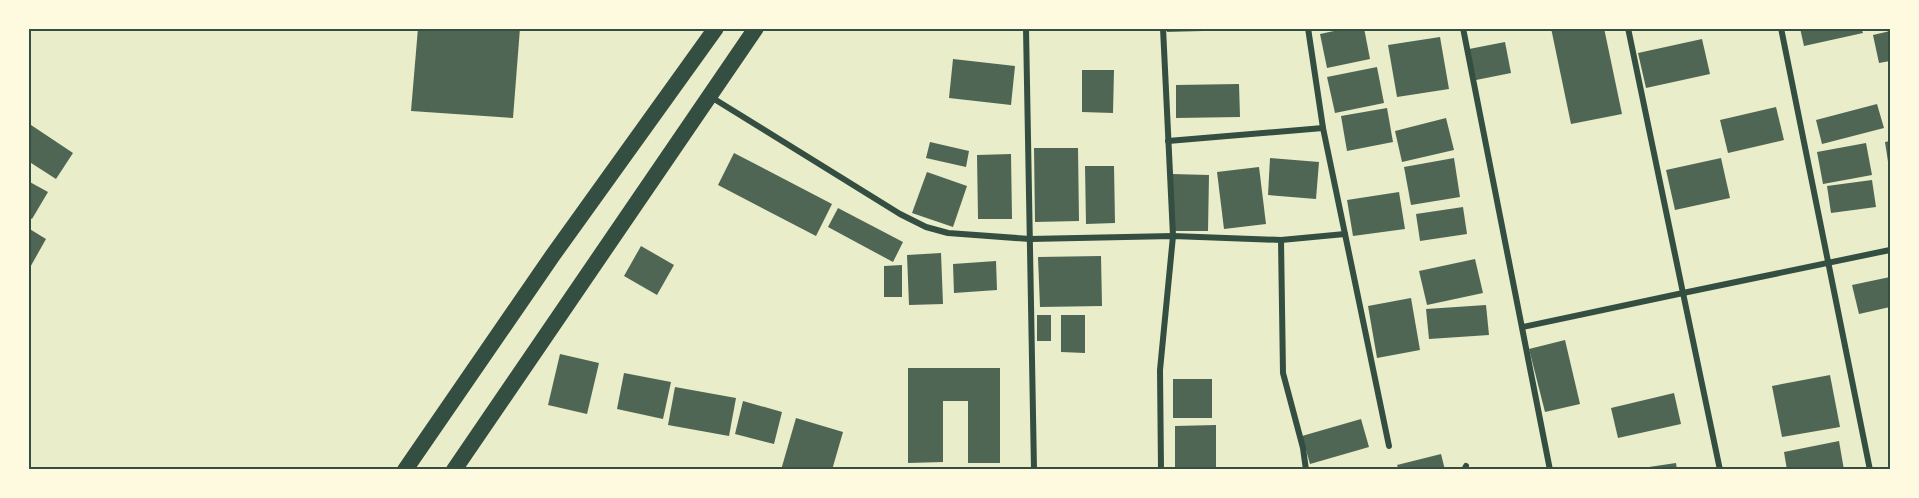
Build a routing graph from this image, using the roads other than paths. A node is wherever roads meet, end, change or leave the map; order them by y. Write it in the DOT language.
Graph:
graph roads {
  1 [pos="716,28"];
  2 [pos="756,28"];
  3 [pos="1026,28"];
  4 [pos="1163,28"];
  5 [pos="1308,28"];
  6 [pos="1463,28"];
  7 [pos="1628,28"];
  8 [pos="1781,28"];
  9 [pos="709,97"];
  10 [pos="1323,128"];
  11 [pos="1168,141"];
  12 [pos="1345,234"];
  13 [pos="1173,236"];
  14 [pos="1030,239"];
  15 [pos="1281,240"];
  16 [pos="1890,250"];
  17 [pos="1829,263"];
  18 [pos="1683,293"];
  19 [pos="1523,327"];
  20 [pos="1389,446"];
  21 [pos="405,470"];
  22 [pos="454,470"];
  23 [pos="1034,470"];
  24 [pos="1161,470"];
  25 [pos="1306,470"];
  26 [pos="1550,470"];
  27 [pos="1720,470"];
  28 [pos="1870,470"];
  1 -- 21 [label="highway"];
  2 -- 9 [label="highway"];
  3 -- 14 [label="street"];
  4 -- 11 [label="street"];
  5 -- 10 [label="street"];
  6 -- 19 [label="street"];
  7 -- 18 [label="street"];
  8 -- 17 [label="street"];
  9 -- 14 [label="street"];
  9 -- 22 [label="highway"];
  10 -- 11 [label="street"];
  10 -- 12 [label="street"];
  11 -- 13 [label="street"];
  12 -- 15 [label="street"];
  12 -- 20 [label="street"];
  13 -- 14 [label="street"];
  13 -- 15 [label="street"];
  13 -- 24 [label="street"];
  14 -- 23 [label="street"];
  15 -- 25 [label="street"];
  16 -- 17 [label="street"];
  17 -- 18 [label="street"];
  17 -- 28 [label="street"];
  18 -- 19 [label="street"];
  18 -- 27 [label="street"];
  19 -- 26 [label="street"];
}
